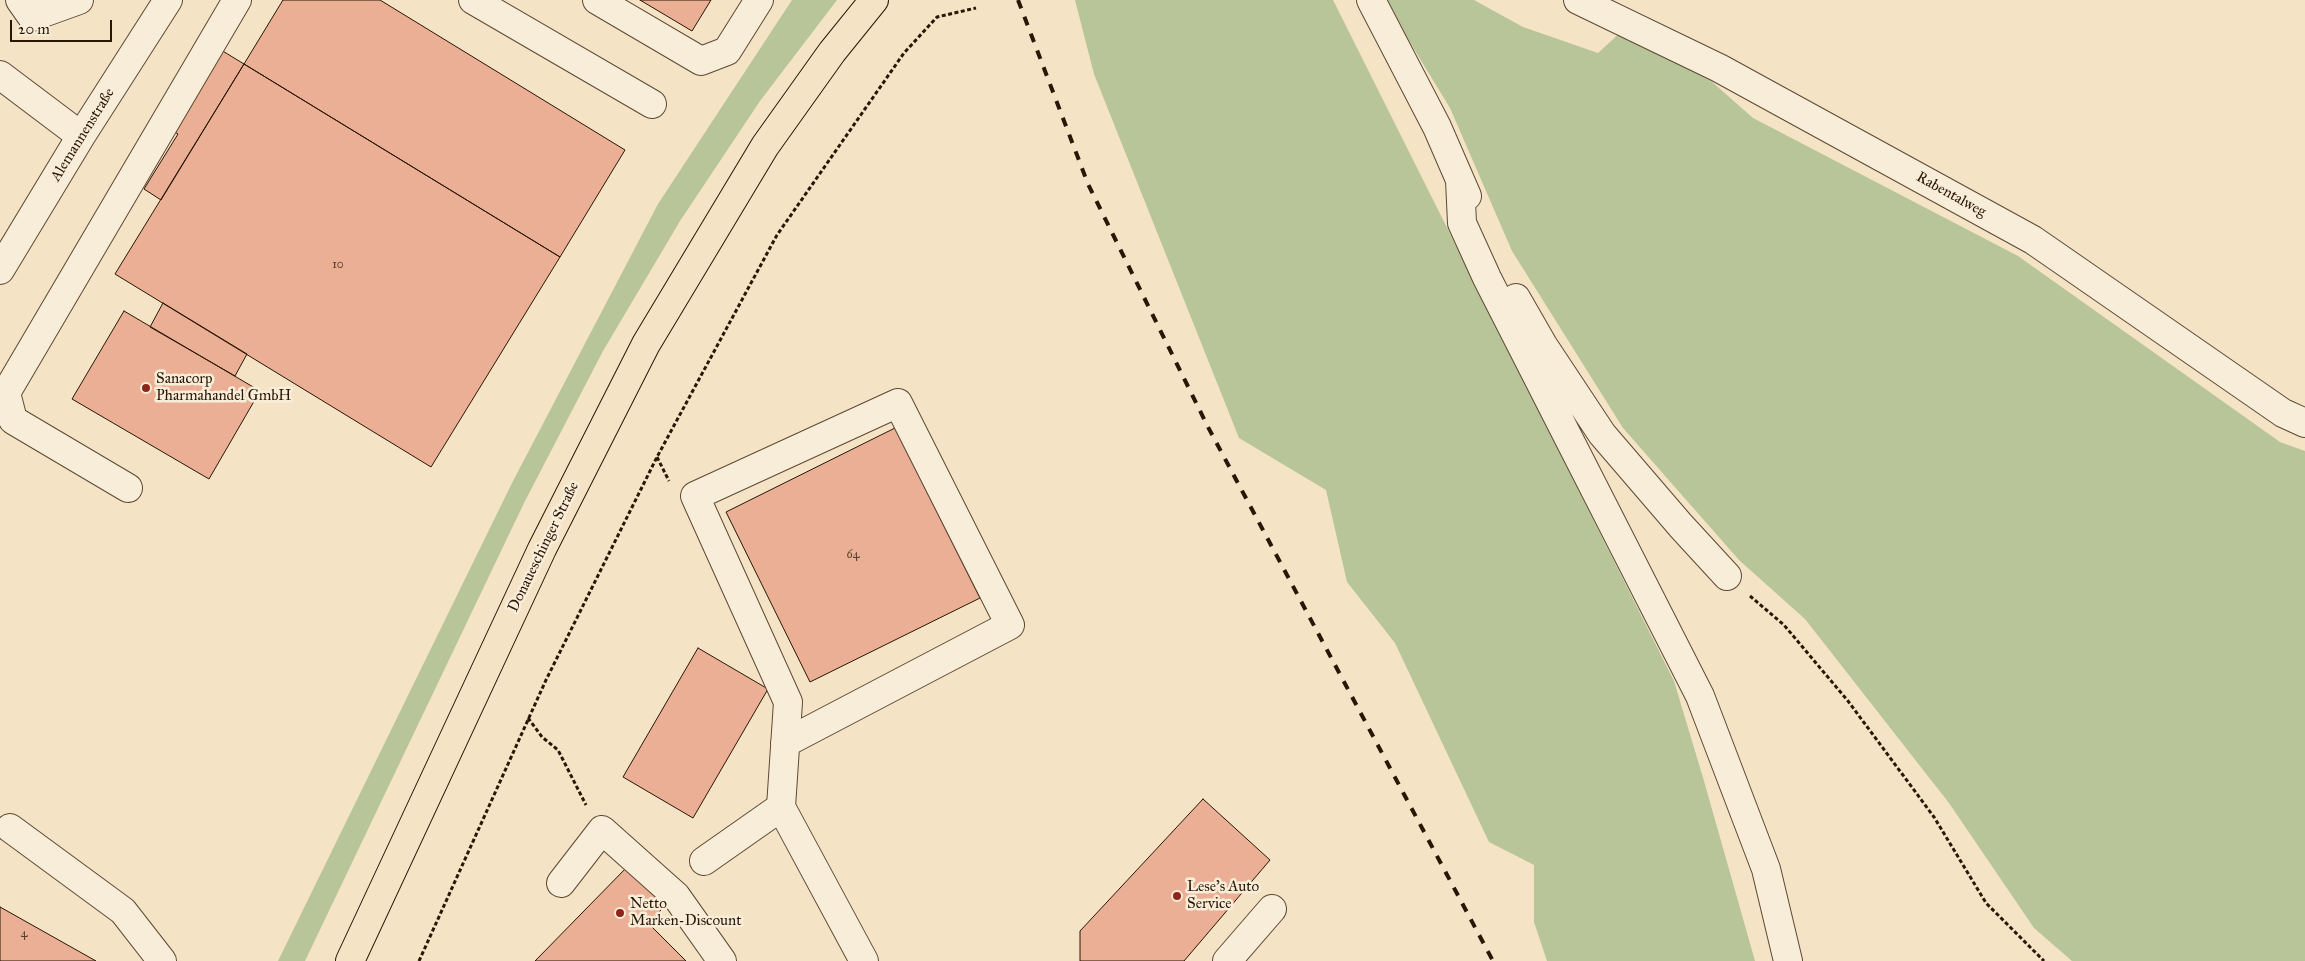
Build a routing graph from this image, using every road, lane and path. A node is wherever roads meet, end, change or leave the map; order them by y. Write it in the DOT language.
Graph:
graph roads {
  1 [pos="20,0"];
  2 [pos="79,0"];
  3 [pos="168,0"];
  4 [pos="237,0"];
  5 [pos="472,0"];
  6 [pos="597,0"];
  7 [pos="759,0"];
  8 [pos="874,0"];
  9 [pos="1371,0"];
  10 [pos="1578,0"];
  11 [pos="976,8"];
  12 [pos="0,75"];
  13 [pos="652,104"];
  14 [pos="81,136"];
  15 [pos="1460,180"];
  16 [pos="0,270"];
  17 [pos="3,392"];
  18 [pos="2305,423"];
  19 [pos="128,488"];
  20 [pos="1727,576"];
  21 [pos="528,718"];
  22 [pos="785,742"];
  23 [pos="782,807"];
  24 [pos="10,828"];
  25 [pos="602,830"];
  26 [pos="704,861"];
  27 [pos="562,882"];
  28 [pos="1272,909"];
  29 [pos="162,961"];
  30 [pos="350,961"];
  31 [pos="419,961"];
  32 [pos="722,961"];
  33 [pos="864,961"];
  34 [pos="1227,961"];
  35 [pos="1788,961"];
  36 [pos="2044,961"];
  1 -- 2 [label="street"];
  3 -- 14 [label="street, Alemannenstraße"];
  4 -- 17 [label="street"];
  5 -- 13 [label="street"];
  6 -- 7 [label="street"];
  8 -- 30 [label="main road, Donaueschinger Straße"];
  9 -- 15 [label="street"];
  10 -- 18 [label="street, Rabentalweg"];
  11 -- 21 [label="path"];
  12 -- 14 [label="street"];
  14 -- 16 [label="street, Alemannenstraße"];
  15 -- 20 [label="street"];
  15 -- 35 [label="street"];
  17 -- 19 [label="street"];
  20 -- 36 [label="path"];
  21 -- 25 [label="path"];
  21 -- 31 [label="path"];
  22 -- 22 [label="street"];
  22 -- 23 [label="street"];
  23 -- 26 [label="street"];
  23 -- 33 [label="street"];
  24 -- 29 [label="street"];
  25 -- 27 [label="street"];
  25 -- 32 [label="street"];
  28 -- 34 [label="street"];
}
